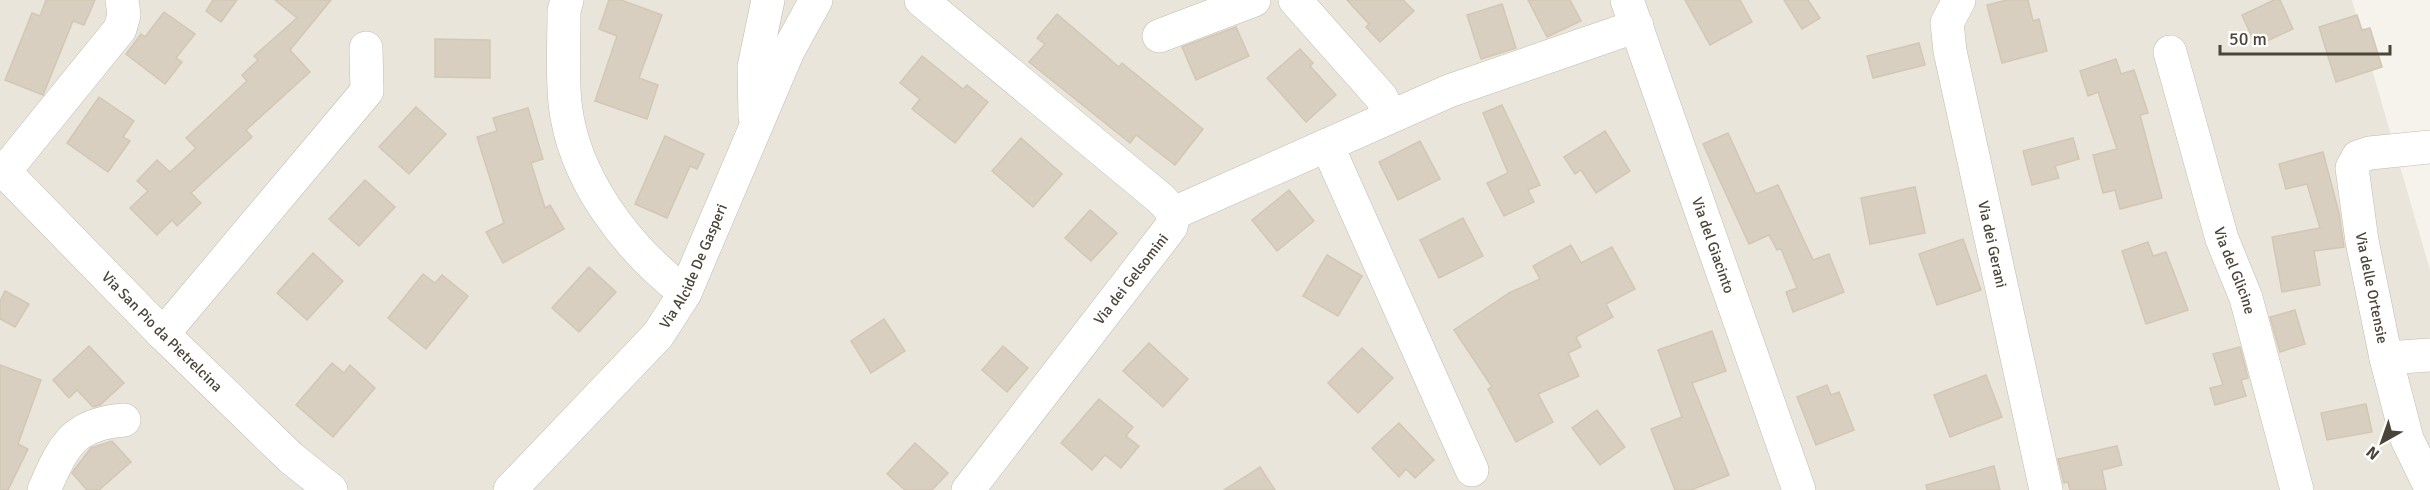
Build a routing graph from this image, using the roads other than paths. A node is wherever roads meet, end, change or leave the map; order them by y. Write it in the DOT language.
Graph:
graph roads {
  1 [pos="122,0"];
  2 [pos="567,0"];
  3 [pos="768,0"];
  4 [pos="816,0"];
  5 [pos="921,0"];
  6 [pos="1254,0"];
  7 [pos="1295,0"];
  8 [pos="1959,0"];
  9 [pos="1635,11"];
  10 [pos="1159,36"];
  11 [pos="366,48"];
  12 [pos="2170,52"];
  13 [pos="1391,117"];
  14 [pos="755,129"];
  15 [pos="1327,145"];
  16 [pos="2430,147"];
  17 [pos="2,169"];
  18 [pos="1174,213"];
  19 [pos="685,293"];
  20 [pos="163,334"];
  21 [pos="2430,355"];
  22 [pos="2386,358"];
  23 [pos="124,420"];
  24 [pos="1472,470"];
  25 [pos="2430,488"];
  26 [pos="44,490"];
  27 [pos="330,490"];
  28 [pos="510,490"];
  29 [pos="968,490"];
  30 [pos="1798,490"];
  31 [pos="2046,490"];
  32 [pos="2297,490"];
  1 -- 17 [label="street"];
  2 -- 19 [label="street"];
  3 -- 14 [label="street"];
  4 -- 14 [label="street, Via Alcide De Gasperi"];
  5 -- 18 [label="street"];
  6 -- 10 [label="street"];
  7 -- 13 [label="street"];
  8 -- 31 [label="street, Via dei Gerani"];
  9 -- 13 [label="street"];
  9 -- 30 [label="street, Via del Giacinto"];
  11 -- 20 [label="street"];
  12 -- 32 [label="street, Via del Glicine"];
  13 -- 15 [label="street"];
  14 -- 19 [label="street, Via Alcide De Gasperi"];
  15 -- 18 [label="street"];
  15 -- 24 [label="street"];
  16 -- 22 [label="street, Via delle Ortensie"];
  17 -- 20 [label="street, Via San Pio da Pietrelcina"];
  18 -- 29 [label="street, Via dei Gelsomini"];
  19 -- 28 [label="street, Via Alcide De Gasperi"];
  20 -- 27 [label="street, Via San Pio da Pietrelcina"];
  21 -- 22 [label="street"];
  22 -- 25 [label="street, Via delle Ortensie"];
  23 -- 26 [label="street"];
}
